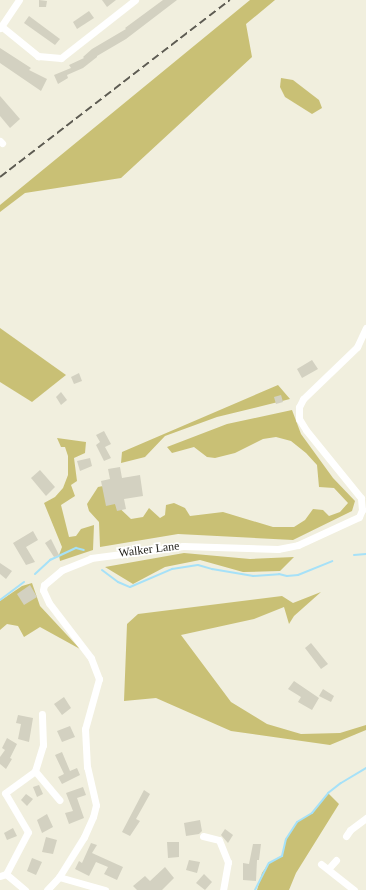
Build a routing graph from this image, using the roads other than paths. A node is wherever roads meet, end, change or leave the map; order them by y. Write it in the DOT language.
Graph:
graph roads {
  1 [pos="19,0"];
  2 [pos="135,0"];
  3 [pos="126,3"];
  4 [pos="1,27"];
  5 [pos="366,328"];
  6 [pos="42,714"];
  7 [pos="35,770"];
  8 [pos="3,793"];
  9 [pos="60,800"];
  10 [pos="366,818"];
  11 [pos="203,836"];
  12 [pos="346,836"];
  13 [pos="336,860"];
  14 [pos="320,864"];
  15 [pos="328,869"];
  16 [pos="3,875"];
  17 [pos="59,877"];
  18 [pos="25,890"];
  19 [pos="47,890"];
  20 [pos="105,890"];
  21 [pos="223,890"];
  22 [pos="354,890"];
  1 -- 4 [label="street"];
  2 -- 3 [label="street"];
  3 -- 4 [label="street"];
  5 -- 17 [label="street, Walker Lane"];
  6 -- 7 [label="street"];
  7 -- 8 [label="street"];
  7 -- 9 [label="street"];
  8 -- 16 [label="street"];
  10 -- 12 [label="street"];
  11 -- 21 [label="street"];
  13 -- 15 [label="street"];
  14 -- 15 [label="street"];
  15 -- 22 [label="street"];
  16 -- 18 [label="street"];
  17 -- 19 [label="street, Walker Lane"];
  17 -- 20 [label="street"];
}
